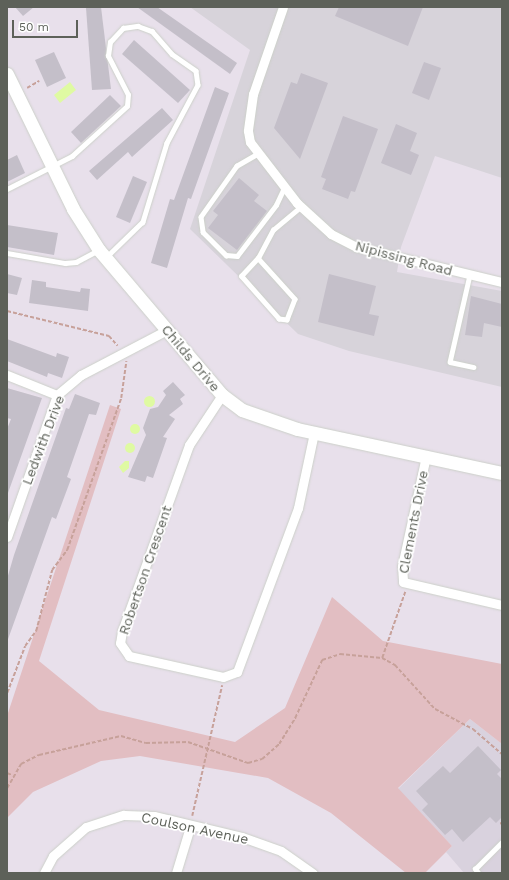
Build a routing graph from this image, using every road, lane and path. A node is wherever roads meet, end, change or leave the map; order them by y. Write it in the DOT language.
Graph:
graph roads {
  1 [pos="283,7"];
  2 [pos="7,76"];
  3 [pos="39,81"];
  4 [pos="17,94"];
  5 [pos="258,154"];
  6 [pos="53,166"];
  7 [pos="284,188"];
  8 [pos="7,189"];
  9 [pos="300,207"];
  10 [pos="7,253"];
  11 [pos="102,254"];
  12 [pos="258,258"];
  13 [pos="470,275"];
  14 [pos="502,282"];
  15 [pos="7,311"];
  16 [pos="167,330"];
  17 [pos="125,354"];
  18 [pos="473,367"];
  19 [pos="7,375"];
  20 [pos="57,395"];
  21 [pos="222,395"];
  22 [pos="314,433"];
  23 [pos="426,456"];
  24 [pos="502,474"];
  25 [pos="7,537"];
  26 [pos="408,585"];
  27 [pos="502,604"];
  28 [pos="382,658"];
  29 [pos="222,677"];
  30 [pos="7,693"];
  31 [pos="208,747"];
  32 [pos="502,754"];
  33 [pos="7,773"];
  34 [pos="12,775"];
  35 [pos="7,788"];
  36 [pos="190,827"];
  37 [pos="502,842"];
  38 [pos="44,873"];
  39 [pos="176,873"];
  40 [pos="313,873"];
  41 [pos="478,873"];
  1 -- 5 [label="street, Nipissing Road"];
  2 -- 4 [label="street, Childs Drive"];
  3 -- 4 [label="path"];
  4 -- 6 [label="street, Childs Drive"];
  5 -- 7 [label="street, Nipissing Road"];
  5 -- 7 [label="lane"];
  6 -- 8 [label="lane"];
  6 -- 11 [label="street, Childs Drive"];
  6 -- 11 [label="lane"];
  7 -- 9 [label="street, Nipissing Road"];
  9 -- 12 [label="lane"];
  9 -- 13 [label="street, Nipissing Road"];
  10 -- 11 [label="lane"];
  11 -- 16 [label="street, Childs Drive"];
  12 -- 12 [label="lane"];
  13 -- 14 [label="street, Nipissing Road"];
  13 -- 18 [label="lane"];
  15 -- 17 [label="path"];
  16 -- 17 [label="street, Ledwith Drive"];
  16 -- 21 [label="street, Childs Drive"];
  17 -- 20 [label="street, Ledwith Drive"];
  17 -- 30 [label="path"];
  19 -- 20 [label="street"];
  20 -- 25 [label="street, Ledwith Drive"];
  21 -- 22 [label="street, Childs Drive"];
  21 -- 29 [label="street, Robertson Crescent"];
  22 -- 23 [label="street, Childs Drive"];
  22 -- 29 [label="street"];
  23 -- 24 [label="street, Childs Drive"];
  23 -- 26 [label="street, Clements Drive"];
  26 -- 27 [label="street, Clements Drive"];
  26 -- 28 [label="path"];
  28 -- 31 [label="path"];
  28 -- 32 [label="path"];
  29 -- 31 [label="path"];
  31 -- 34 [label="path"];
  31 -- 36 [label="path"];
  33 -- 34 [label="path"];
  34 -- 35 [label="path"];
  36 -- 38 [label="street, Coulson Avenue"];
  36 -- 39 [label="street"];
  36 -- 40 [label="street, Coulson Avenue"];
  37 -- 41 [label="lane"];
}
